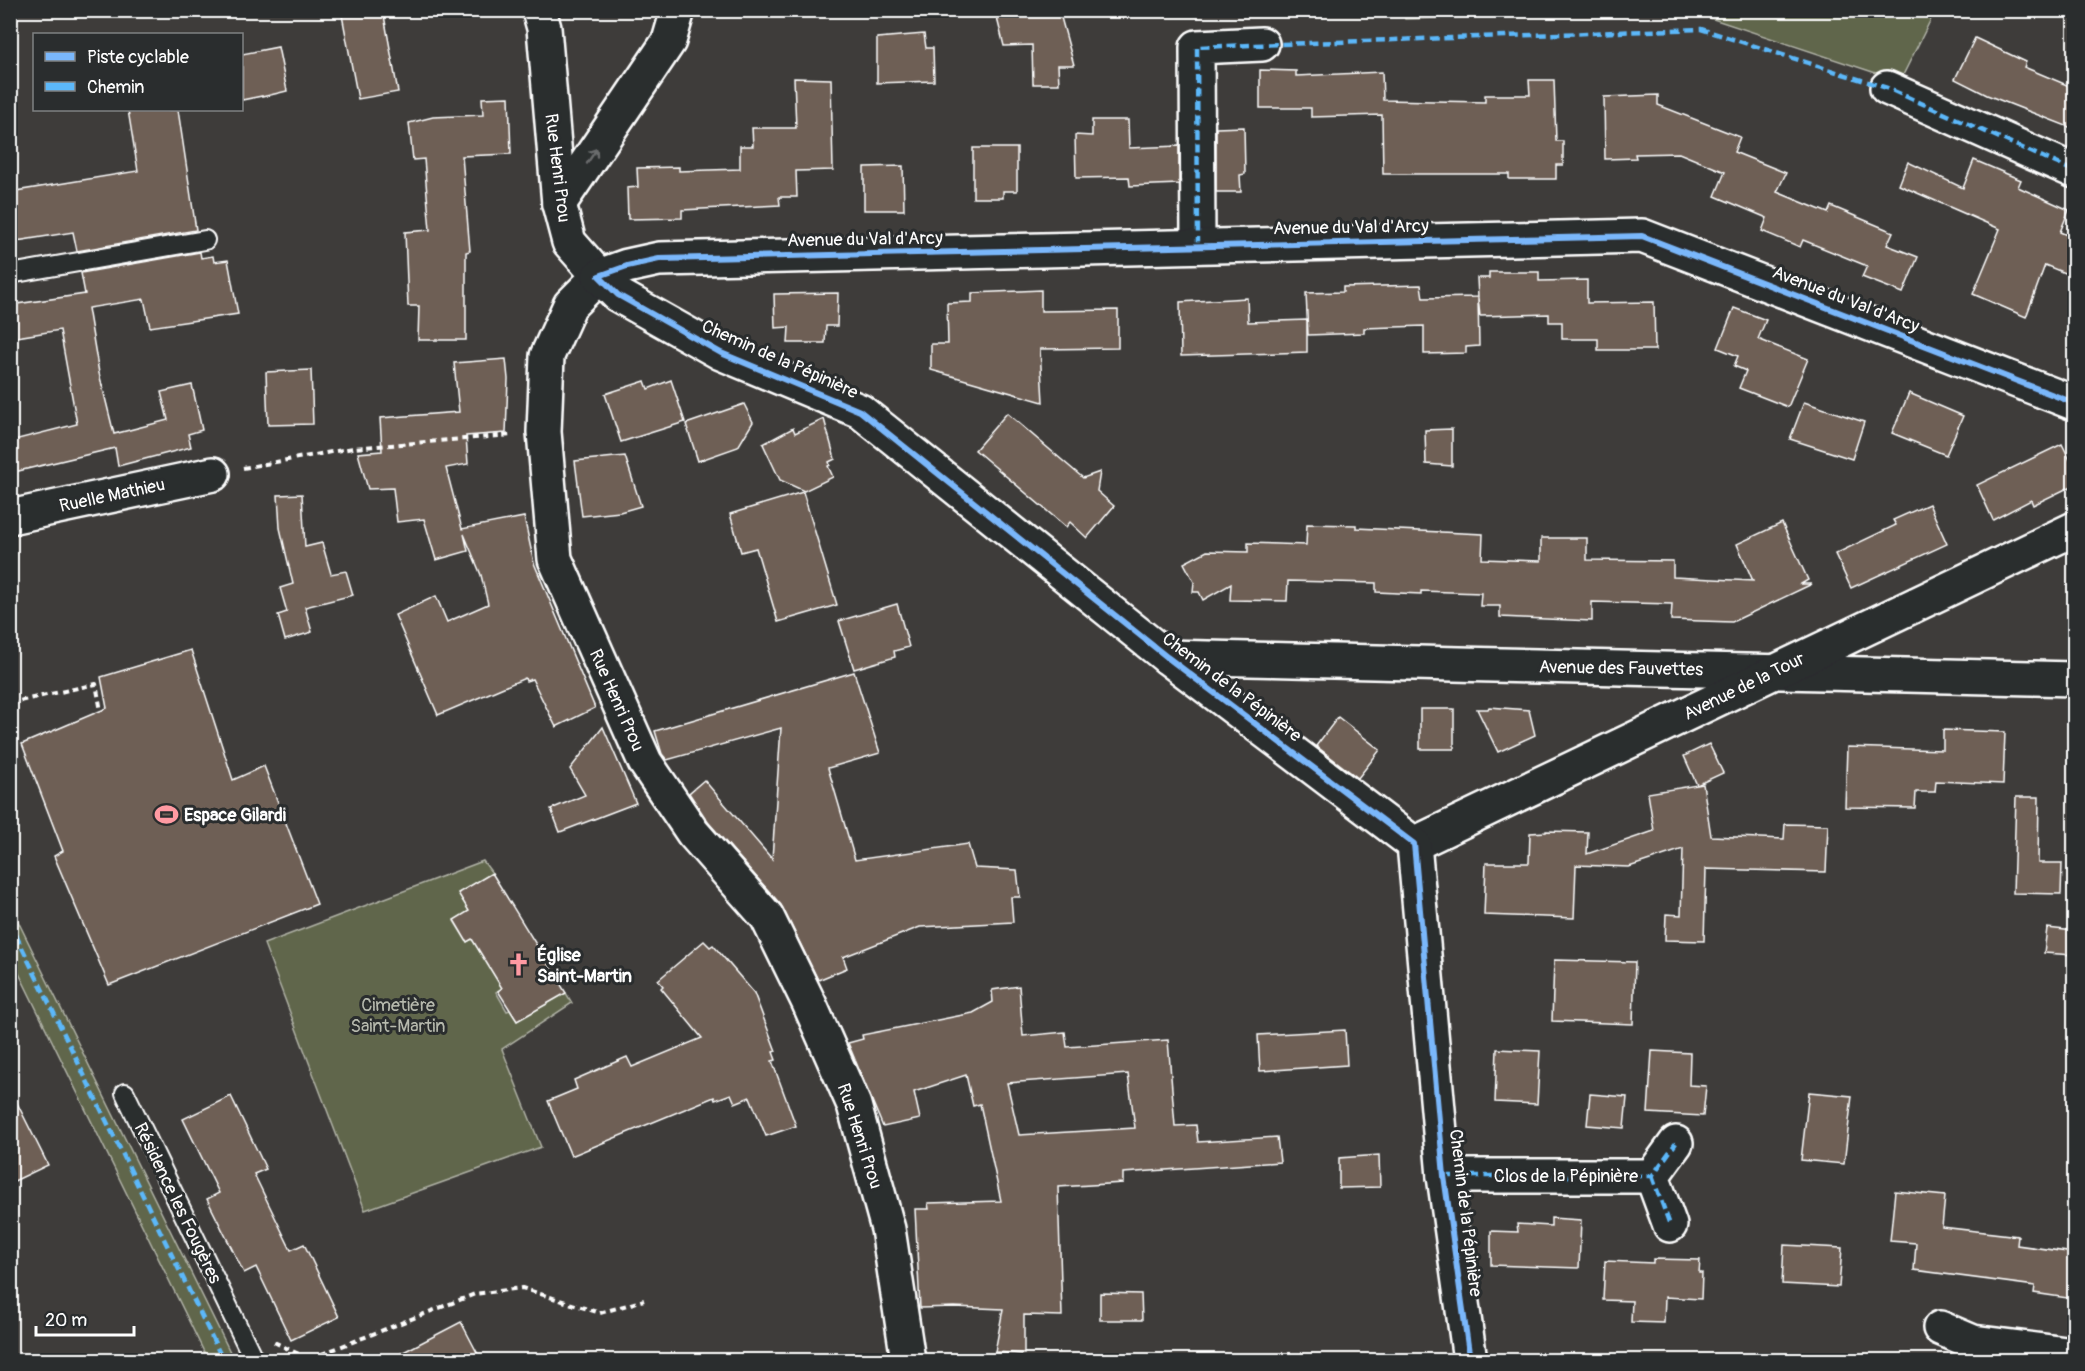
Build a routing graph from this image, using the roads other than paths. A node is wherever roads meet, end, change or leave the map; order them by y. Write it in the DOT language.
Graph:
graph roads {
  1 [pos="539,10"];
  2 [pos="678,10"];
  3 [pos="1262,44"];
  4 [pos="1887,88"];
  5 [pos="2074,171"];
  6 [pos="559,204"];
  7 [pos="205,240"];
  8 [pos="1198,246"];
  9 [pos="10,274"];
  10 [pos="599,276"];
  11 [pos="2074,403"];
  12 [pos="213,474"];
  13 [pos="10,517"];
  14 [pos="2074,529"];
  15 [pos="1167,657"];
  16 [pos="1774,672"];
  17 [pos="2074,679"];
  18 [pos="1414,844"];
  19 [pos="125,1092"];
  20 [pos="1676,1143"];
  21 [pos="1444,1176"];
  22 [pos="1652,1176"];
  23 [pos="1670,1225"];
  24 [pos="1940,1328"];
  25 [pos="251,1353"];
  26 [pos="2074,1355"];
  27 [pos="908,1360"];
  28 [pos="1470,1360"];
  1 -- 6 [label="street, Rue Henri Prou"];
  6 -- 2 [label="street, one-way"];
  3 -- 8 [label="street"];
  4 -- 5 [label="street"];
  6 -- 10 [label="street, Rue Henri Prou"];
  7 -- 9 [label="lane"];
  8 -- 10 [label="street, Avenue du Val d'Arcy"];
  8 -- 11 [label="street, Avenue du Val d'Arcy"];
  10 -- 15 [label="street, Chemin de la Pépinière"];
  10 -- 27 [label="street, Rue Henri Prou"];
  12 -- 13 [label="street, Ruelle Mathieu"];
  14 -- 16 [label="street, Avenue de la Tour"];
  15 -- 16 [label="street, Avenue des Fauvettes"];
  15 -- 18 [label="street, Chemin de la Pépinière"];
  16 -- 17 [label="street, Avenue des Fauvettes"];
  16 -- 18 [label="street, Avenue de la Tour"];
  18 -- 21 [label="street, Chemin de la Pépinière"];
  19 -- 25 [label="lane, Résidence les Fougères"];
  20 -- 22 [label="street, Clos de la Pépinière"];
  21 -- 22 [label="street, Clos de la Pépinière"];
  21 -- 28 [label="street, Chemin de la Pépinière"];
  22 -- 23 [label="street, Clos de la Pépinière"];
  24 -- 26 [label="street"];
}
